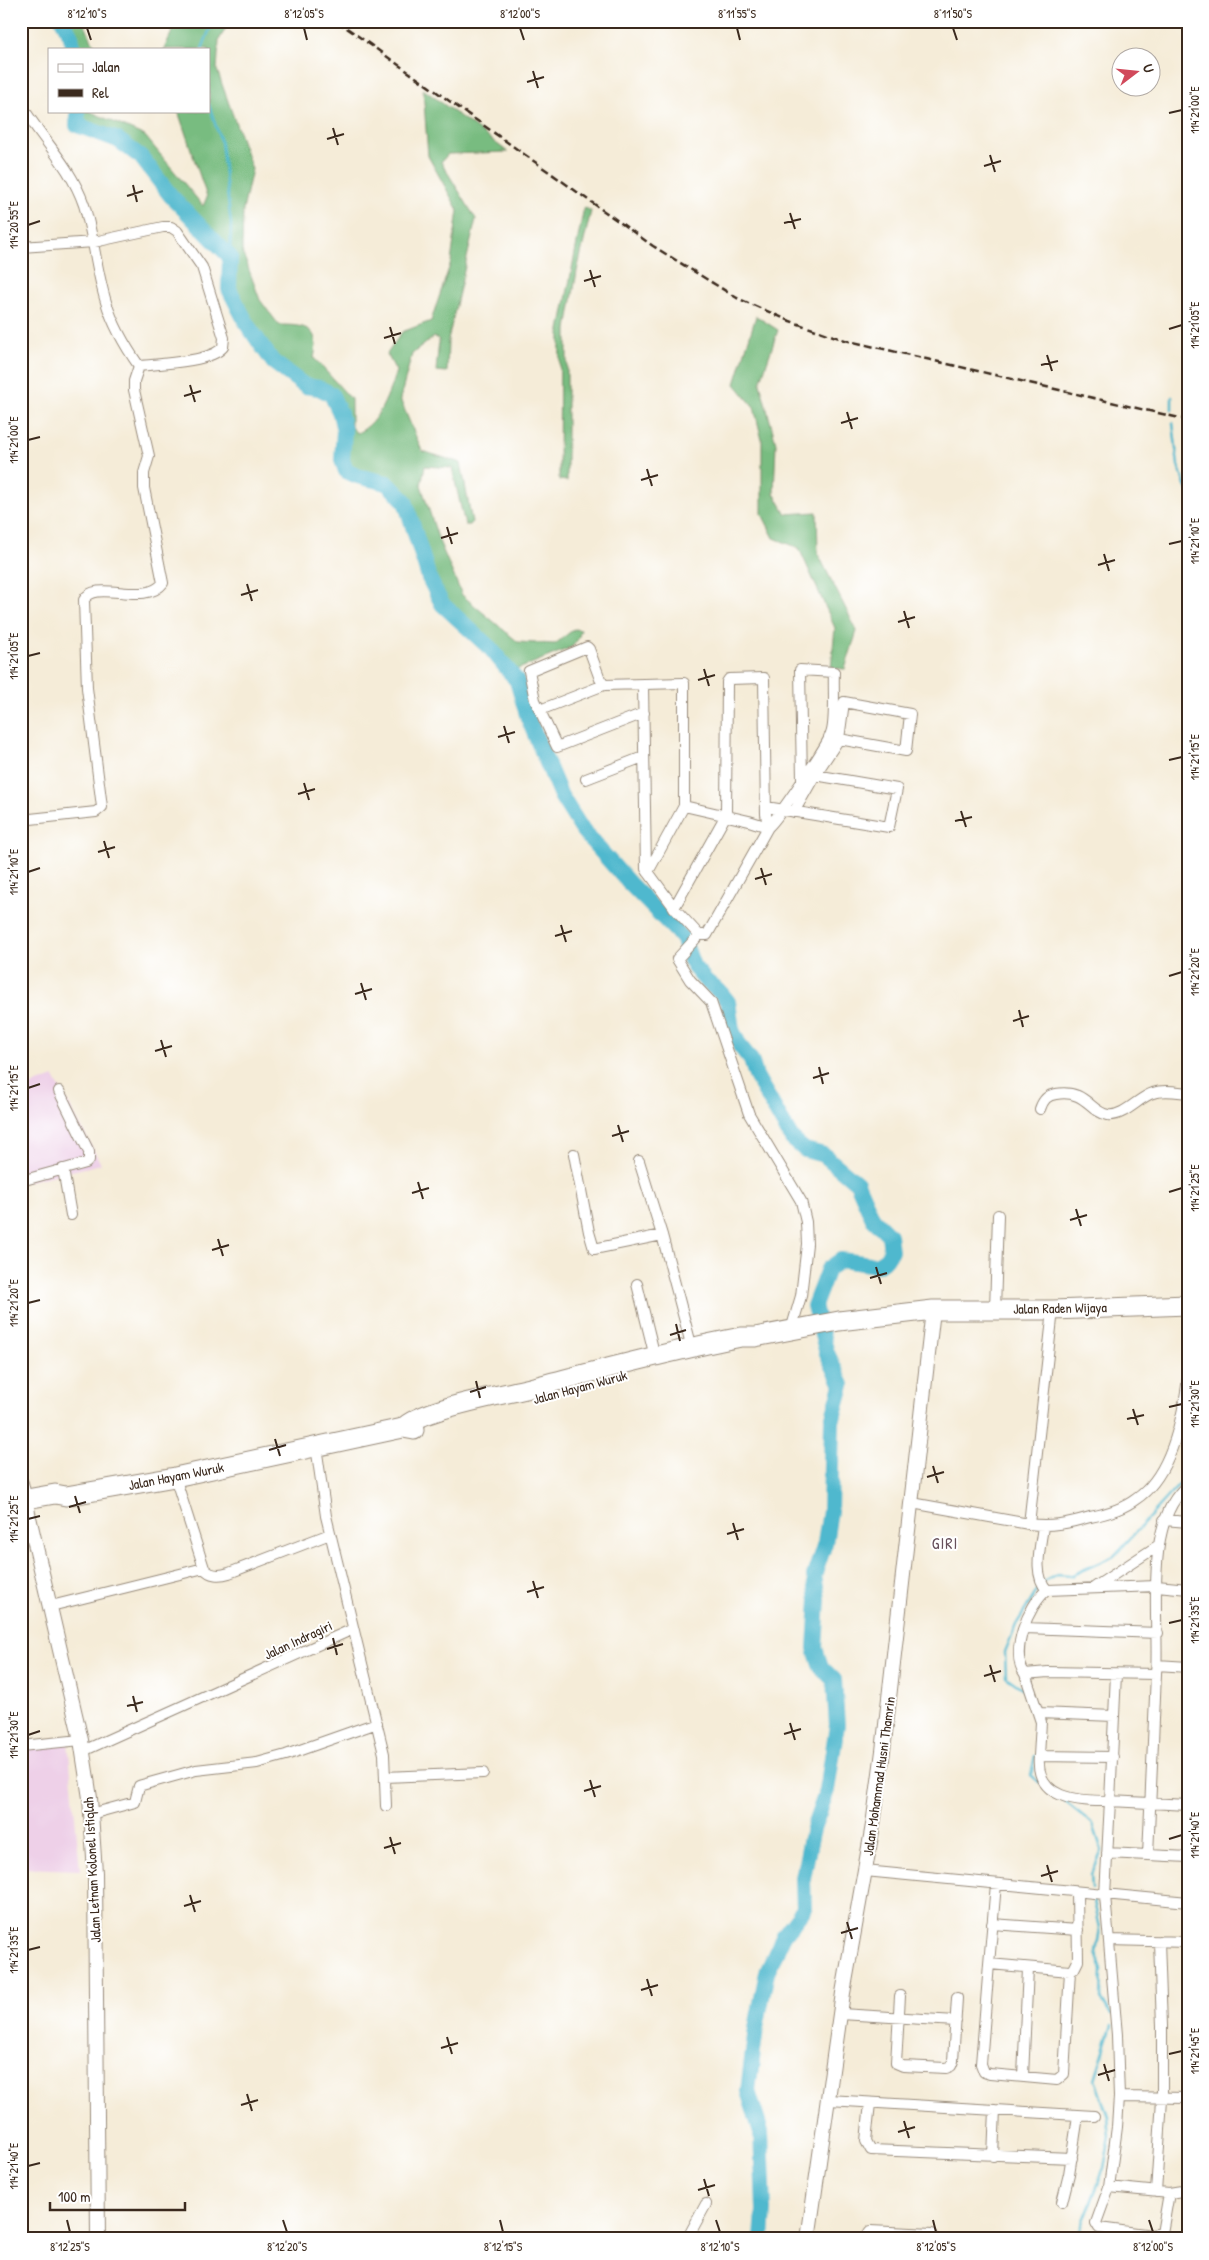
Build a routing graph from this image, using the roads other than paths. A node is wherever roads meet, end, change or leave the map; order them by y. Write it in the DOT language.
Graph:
graph roads {
  1 [pos="21,106"];
  2 [pos="94,242"];
  3 [pos="21,247"];
  4 [pos="139,366"];
  5 [pos="604,685"];
  6 [pos="643,685"];
  7 [pos="540,710"];
  8 [pos="644,714"];
  9 [pos="834,738"];
  10 [pos="643,757"];
  11 [pos="815,775"];
  12 [pos="586,779"];
  13 [pos="802,780"];
  14 [pos="684,806"];
  15 [pos="766,807"];
  16 [pos="782,810"];
  17 [pos="794,812"];
  18 [pos="726,815"];
  19 [pos="21,820"];
  20 [pos="768,827"];
  21 [pos="648,872"];
  22 [pos="674,908"];
  23 [pos="696,939"];
  24 [pos="59,1091"];
  25 [pos="1188,1093"];
  26 [pos="1040,1108"];
  27 [pos="574,1154"];
  28 [pos="639,1162"];
  29 [pos="63,1170"];
  30 [pos="21,1181"];
  31 [pos="71,1215"];
  32 [pos="998,1215"];
  33 [pos="662,1235"];
  34 [pos="638,1284"];
  35 [pos="1188,1305"];
  36 [pos="932,1310"];
  37 [pos="994,1310"];
  38 [pos="1053,1310"];
  39 [pos="796,1329"];
  40 [pos="755,1337"];
  41 [pos="692,1348"];
  42 [pos="655,1357"];
  43 [pos="1188,1378"];
  44 [pos="403,1428"];
  45 [pos="316,1446"];
  46 [pos="175,1477"];
  47 [pos="1188,1485"];
  48 [pos="23,1500"];
  49 [pos="912,1503"];
  50 [pos="1164,1520"];
  51 [pos="1188,1522"];
  52 [pos="1029,1524"];
  53 [pos="1043,1526"];
  54 [pos="330,1534"];
  55 [pos="1159,1545"];
  56 [pos="206,1571"];
  57 [pos="1043,1584"];
  58 [pos="1157,1586"];
  59 [pos="1096,1587"];
  60 [pos="1188,1589"];
  61 [pos="51,1606"];
  62 [pos="1025,1628"];
  63 [pos="353,1629"];
  64 [pos="1158,1633"];
  65 [pos="1188,1667"];
  66 [pos="1157,1670"];
  67 [pos="1025,1674"];
  68 [pos="1116,1674"];
  69 [pos="1039,1712"];
  70 [pos="1114,1716"];
  71 [pos="377,1723"];
  72 [pos="21,1746"];
  73 [pos="82,1746"];
  74 [pos="1039,1756"];
  75 [pos="1112,1757"];
  76 [pos="483,1773"];
  77 [pos="385,1777"];
  78 [pos="1110,1801"];
  79 [pos="1152,1803"];
  80 [pos="1188,1805"];
  81 [pos="386,1806"];
  82 [pos="91,1814"];
  83 [pos="1107,1852"];
  84 [pos="1148,1855"];
  85 [pos="1188,1857"];
  86 [pos="865,1871"];
  87 [pos="996,1884"];
  88 [pos="1079,1893"];
  89 [pos="1103,1895"];
  90 [pos="1188,1902"];
  91 [pos="992,1924"];
  92 [pos="1078,1930"];
  93 [pos="1109,1940"];
  94 [pos="1159,1941"];
  95 [pos="1188,1942"];
  96 [pos="989,1964"];
  97 [pos="1028,1969"];
  98 [pos="1070,1971"];
  99 [pos="900,1996"];
  100 [pos="957,1998"];
  101 [pos="841,2014"];
  102 [pos="898,2018"];
  103 [pos="956,2021"];
  104 [pos="1023,2076"];
  105 [pos="1119,2097"];
  106 [pos="1162,2098"];
  107 [pos="1188,2098"];
  108 [pos="829,2100"];
  109 [pos="870,2103"];
  110 [pos="995,2110"];
  111 [pos="1078,2116"];
  112 [pos="1094,2116"];
  113 [pos="993,2156"];
  114 [pos="1072,2158"];
  115 [pos="1108,2187"];
  116 [pos="1188,2190"];
  117 [pos="1156,2192"];
  118 [pos="1169,2194"];
  119 [pos="1062,2202"];
  120 [pos="706,2204"];
  121 [pos="932,2234"];
  122 [pos="914,2236"];
  123 [pos="98,2239"];
  124 [pos="687,2239"];
  125 [pos="808,2239"];
  126 [pos="865,2239"];
  1 -- 2 [label="street"];
  2 -- 3 [label="street"];
  2 -- 4 [label="street"];
  2 -- 4 [label="street"];
  4 -- 19 [label="street"];
  5 -- 6 [label="street"];
  5 -- 7 [label="street"];
  5 -- 7 [label="street"];
  6 -- 8 [label="street"];
  6 -- 14 [label="street"];
  7 -- 8 [label="street"];
  8 -- 10 [label="street"];
  9 -- 9 [label="street"];
  9 -- 11 [label="street"];
  9 -- 13 [label="street"];
  9 -- 13 [label="street"];
  10 -- 12 [label="street"];
  10 -- 21 [label="street"];
  11 -- 17 [label="street"];
  11 -- 17 [label="street"];
  13 -- 16 [label="street"];
  14 -- 18 [label="street"];
  14 -- 21 [label="street"];
  15 -- 16 [label="street"];
  15 -- 18 [label="street"];
  15 -- 20 [label="street"];
  16 -- 17 [label="street"];
  16 -- 20 [label="street"];
  18 -- 20 [label="street"];
  18 -- 22 [label="street"];
  20 -- 23 [label="street"];
  21 -- 22 [label="street"];
  22 -- 23 [label="street"];
  23 -- 39 [label="street"];
  24 -- 29 [label="street"];
  25 -- 26 [label="street"];
  27 -- 33 [label="street"];
  28 -- 33 [label="street"];
  29 -- 30 [label="street"];
  29 -- 31 [label="street"];
  32 -- 37 [label="street"];
  33 -- 41 [label="street"];
  34 -- 42 [label="street"];
  35 -- 38 [label="highway, Jalan Raden Wijaya"];
  36 -- 37 [label="highway, Jalan Raden Wijaya"];
  36 -- 39 [label="highway, Jalan Hayam Wuruk"];
  36 -- 49 [label="street, Jalan Mohammad Husni Thamrin"];
  37 -- 38 [label="highway, Jalan Raden Wijaya"];
  38 -- 52 [label="street"];
  39 -- 40 [label="highway, Jalan Hayam Wuruk"];
  40 -- 41 [label="highway, Jalan Hayam Wuruk"];
  40 -- 44 [label="highway, Jalan Hayam Wuruk"];
  41 -- 42 [label="highway, Jalan Hayam Wuruk"];
  42 -- 44 [label="highway, Jalan Hayam Wuruk"];
  43 -- 53 [label="street"];
  44 -- 45 [label="highway, Jalan Hayam Wuruk"];
  45 -- 46 [label="highway, Jalan Hayam Wuruk"];
  45 -- 54 [label="street, Jalan Indragiri"];
  46 -- 48 [label="highway, Jalan Hayam Wuruk"];
  46 -- 56 [label="street"];
  47 -- 50 [label="street"];
  48 -- 61 [label="street, Jalan Letnan Kolonel Istiqlah"];
  49 -- 52 [label="street"];
  49 -- 86 [label="street, Jalan Mohammad Husni Thamrin"];
  50 -- 51 [label="street"];
  50 -- 55 [label="street"];
  52 -- 53 [label="street"];
  53 -- 57 [label="street"];
  54 -- 56 [label="street"];
  54 -- 63 [label="street, Jalan Indragiri"];
  55 -- 58 [label="street"];
  55 -- 59 [label="street"];
  56 -- 61 [label="street"];
  57 -- 59 [label="street"];
  57 -- 62 [label="street"];
  58 -- 59 [label="street"];
  58 -- 60 [label="street"];
  58 -- 64 [label="street"];
  61 -- 73 [label="street, Jalan Letnan Kolonel Istiqlah"];
  62 -- 64 [label="street"];
  62 -- 67 [label="street"];
  63 -- 71 [label="street"];
  63 -- 73 [label="street, Jalan Indragiri"];
  64 -- 66 [label="street"];
  65 -- 66 [label="street"];
  66 -- 68 [label="street"];
  66 -- 79 [label="street"];
  67 -- 68 [label="street"];
  67 -- 69 [label="street"];
  68 -- 70 [label="street"];
  69 -- 70 [label="street"];
  69 -- 74 [label="street"];
  70 -- 75 [label="street"];
  71 -- 77 [label="street"];
  71 -- 82 [label="street"];
  72 -- 73 [label="street, Jalan Indragiri"];
  73 -- 82 [label="street, Jalan Letnan Kolonel Istiqlah"];
  74 -- 75 [label="street"];
  74 -- 78 [label="street"];
  75 -- 78 [label="street"];
  76 -- 77 [label="street"];
  77 -- 81 [label="street"];
  78 -- 79 [label="street"];
  78 -- 83 [label="street"];
  79 -- 80 [label="street"];
  79 -- 84 [label="street"];
  82 -- 123 [label="street, Jalan Letnan Kolonel Istiqlah"];
  83 -- 84 [label="street"];
  83 -- 89 [label="street"];
  84 -- 85 [label="street"];
  86 -- 87 [label="street"];
  86 -- 101 [label="street, Jalan Mohammad Husni Thamrin"];
  87 -- 88 [label="street"];
  87 -- 91 [label="street"];
  88 -- 89 [label="street"];
  88 -- 92 [label="street"];
  89 -- 90 [label="street"];
  89 -- 93 [label="street"];
  91 -- 92 [label="street"];
  91 -- 96 [label="street"];
  92 -- 98 [label="street"];
  93 -- 94 [label="street"];
  93 -- 105 [label="street"];
  94 -- 95 [label="street"];
  94 -- 106 [label="street"];
  96 -- 97 [label="street"];
  96 -- 104 [label="street"];
  97 -- 98 [label="street"];
  97 -- 104 [label="street"];
  98 -- 104 [label="street"];
  99 -- 102 [label="street"];
  100 -- 103 [label="street"];
  101 -- 102 [label="street"];
  101 -- 108 [label="street, Jalan Mohammad Husni Thamrin"];
  102 -- 103 [label="street"];
  102 -- 103 [label="street"];
  105 -- 106 [label="street"];
  105 -- 115 [label="street"];
  106 -- 107 [label="street"];
  106 -- 117 [label="street"];
  108 -- 109 [label="street"];
  108 -- 125 [label="street, Jalan Mohammad Husni Thamrin"];
  109 -- 110 [label="street"];
  109 -- 113 [label="street"];
  110 -- 111 [label="street"];
  110 -- 113 [label="street"];
  111 -- 112 [label="street"];
  111 -- 114 [label="street"];
  113 -- 114 [label="street"];
  114 -- 119 [label="street"];
  115 -- 117 [label="street"];
  115 -- 118 [label="street"];
  116 -- 118 [label="street"];
  117 -- 118 [label="street"];
  120 -- 124 [label="street"];
  121 -- 122 [label="street"];
  122 -- 126 [label="street"];
}
